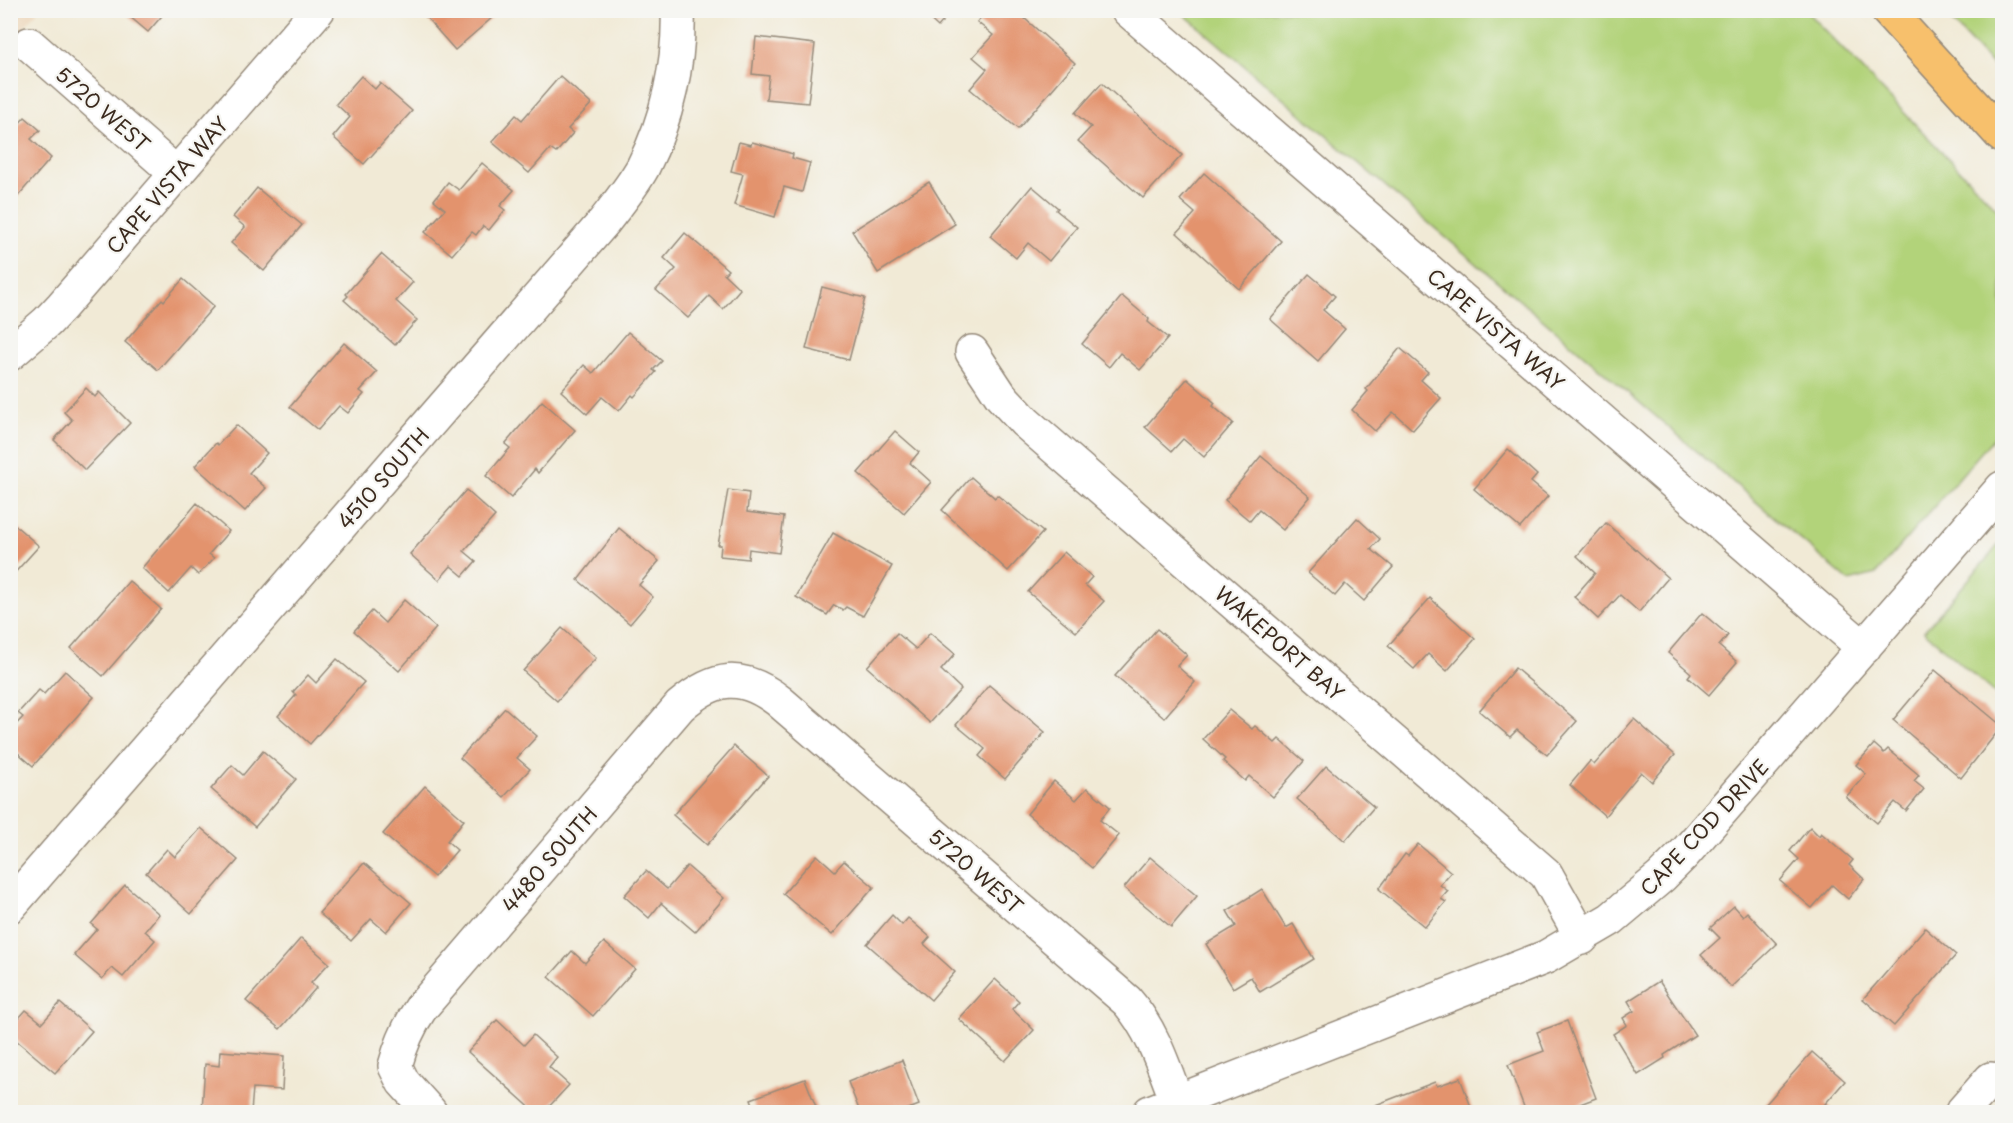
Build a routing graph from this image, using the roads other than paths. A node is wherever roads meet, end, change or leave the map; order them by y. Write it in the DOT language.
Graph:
graph roads {
  1 [pos="318,10"];
  2 [pos="678,10"];
  3 [pos="1128,10"];
  4 [pos="1887,10"];
  5 [pos="29,44"];
  6 [pos="2002,136"];
  7 [pos="177,174"];
  8 [pos="972,352"];
  9 [pos="10,354"];
  10 [pos="2002,488"];
  11 [pos="1864,648"];
  12 [pos="732,680"];
  13 [pos="10,906"];
  14 [pos="1582,938"];
  15 [pos="1991,1078"];
  16 [pos="1169,1109"];
  17 [pos="430,1113"];
  18 [pos="1962,1113"];
  1 -- 7 [label="street, CAPE VISTA WAY"];
  2 -- 13 [label="street, 4510 SOUTH"];
  3 -- 11 [label="street, CAPE VISTA WAY"];
  4 -- 6 [label="highway"];
  5 -- 7 [label="street, 5720 WEST"];
  7 -- 9 [label="street, CAPE VISTA WAY"];
  8 -- 14 [label="street, WAKEPORT BAY"];
  10 -- 11 [label="street, CAPE COD DRIVE"];
  11 -- 14 [label="street, CAPE COD DRIVE"];
  12 -- 16 [label="street, 5720 WEST"];
  12 -- 17 [label="street, 4480 SOUTH"];
  14 -- 16 [label="street, CAPE COD DRIVE"];
  15 -- 18 [label="street"];
}
